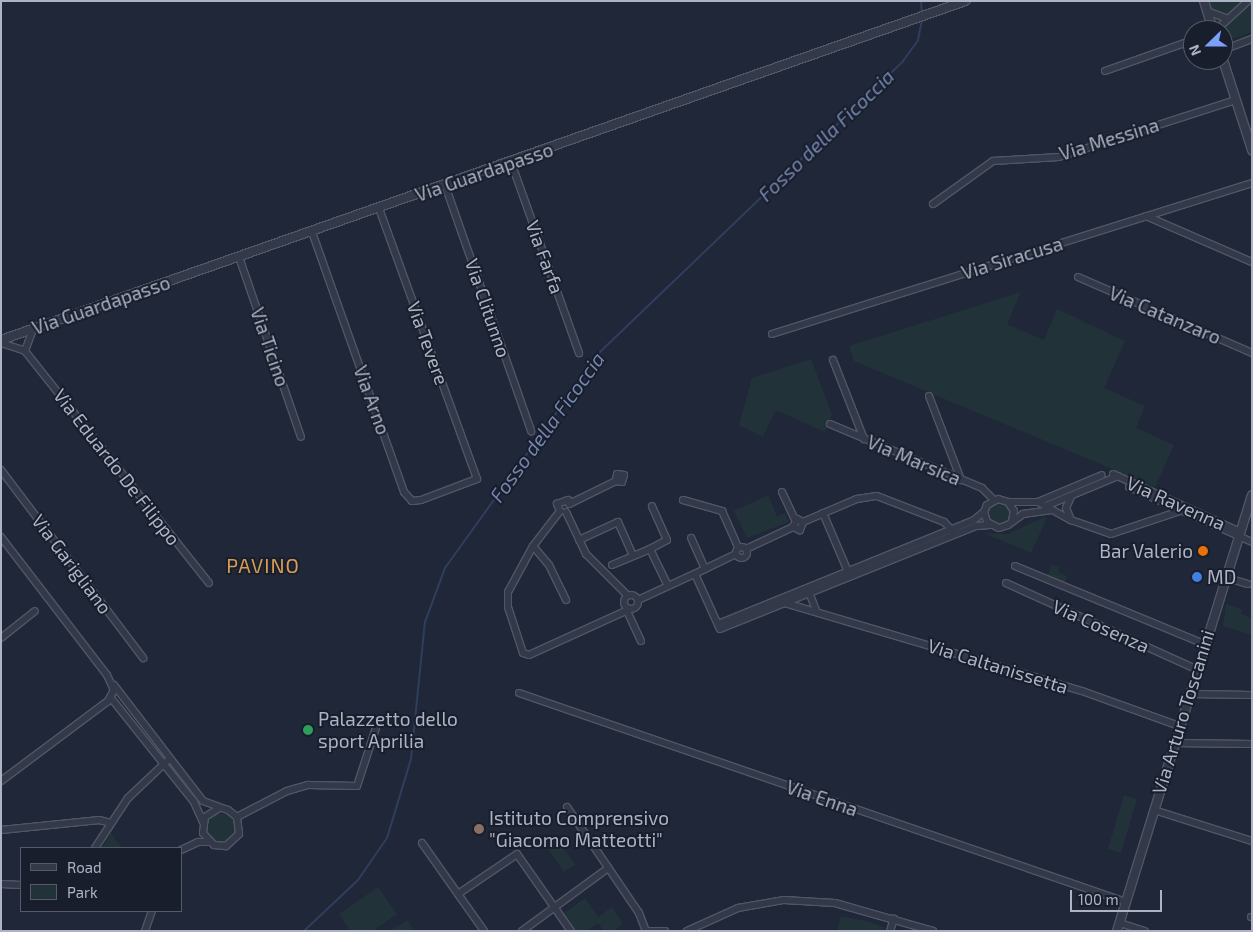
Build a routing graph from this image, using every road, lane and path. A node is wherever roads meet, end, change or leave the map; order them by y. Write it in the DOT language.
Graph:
graph roads {
  1 [pos="965,1"];
  2 [pos="1204,1"];
  3 [pos="1248,1"];
  4 [pos="1207,11"];
  5 [pos="1228,19"];
  6 [pos="1211,20"];
  7 [pos="1252,39"];
  8 [pos="1183,44"];
  9 [pos="1233,46"];
  10 [pos="1226,70"];
  11 [pos="1105,71"];
  12 [pos="1236,100"];
  13 [pos="1252,150"];
  14 [pos="511,162"];
  15 [pos="1252,184"];
  16 [pos="444,185"];
  17 [pos="933,204"];
  18 [pos="379,208"];
  19 [pos="1146,216"];
  20 [pos="312,232"];
  21 [pos="239,257"];
  22 [pos="1252,262"];
  23 [pos="1078,277"];
  24 [pos="32,329"];
  25 [pos="17,334"];
  26 [pos="772,334"];
  27 [pos="1,341"];
  28 [pos="24,349"];
  29 [pos="579,352"];
  30 [pos="1252,353"];
  31 [pos="833,360"];
  32 [pos="929,396"];
  33 [pos="830,424"];
  34 [pos="531,431"];
  35 [pos="301,437"];
  36 [pos="864,439"];
  37 [pos="1,470"];
  38 [pos="1102,474"];
  39 [pos="477,479"];
  40 [pos="1090,479"];
  41 [pos="961,480"];
  42 [pos="616,481"];
  43 [pos="1093,487"];
  44 [pos="1130,487"];
  45 [pos="782,492"];
  46 [pos="1252,495"];
  47 [pos="1071,496"];
  48 [pos="683,500"];
  49 [pos="994,500"];
  50 [pos="1008,502"];
  51 [pos="1038,502"];
  52 [pos="570,504"];
  53 [pos="652,506"];
  54 [pos="1049,508"];
  55 [pos="563,511"];
  56 [pos="1180,511"];
  57 [pos="984,512"];
  58 [pos="823,513"];
  59 [pos="795,520"];
  60 [pos="1071,520"];
  61 [pos="1012,521"];
  62 [pos="803,522"];
  63 [pos="990,525"];
  64 [pos="793,527"];
  65 [pos="953,532"];
  66 [pos="1239,535"];
  67 [pos="1,537"];
  68 [pos="691,538"];
  69 [pos="579,540"];
  70 [pos="1252,542"];
  71 [pos="533,546"];
  72 [pos="738,547"];
  73 [pos="650,548"];
  74 [pos="746,549"];
  75 [pos="736,554"];
  76 [pos="633,555"];
  77 [pos="612,565"];
  78 [pos="1015,566"];
  79 [pos="705,569"];
  80 [pos="848,573"];
  81 [pos="696,574"];
  82 [pos="1225,577"];
  83 [pos="209,583"];
  84 [pos="1006,583"];
  85 [pos="1248,584"];
  86 [pos="668,586"];
  87 [pos="809,592"];
  88 [pos="628,596"];
  89 [pos="566,600"];
  90 [pos="638,600"];
  91 [pos="784,602"];
  92 [pos="628,610"];
  93 [pos="816,610"];
  94 [pos="35,612"];
  95 [pos="719,627"];
  96 [pos="1,638"];
  97 [pos="640,641"];
  98 [pos="1204,644"];
  99 [pos="143,658"];
  100 [pos="1196,668"];
  101 [pos="111,681"];
  102 [pos="519,693"];
  103 [pos="113,694"];
  104 [pos="1190,694"];
  105 [pos="1252,695"];
  106 [pos="1179,726"];
  107 [pos="376,728"];
  108 [pos="1174,743"];
  109 [pos="1252,744"];
  110 [pos="175,763"];
  111 [pos="164,764"];
  112 [pos="1,782"];
  113 [pos="566,806"];
  114 [pos="218,809"];
  115 [pos="1154,810"];
  116 [pos="237,817"];
  117 [pos="203,822"];
  118 [pos="111,823"];
  119 [pos="1,830"];
  120 [pos="1252,841"];
  121 [pos="209,842"];
  122 [pos="422,843"];
  123 [pos="96,847"];
  124 [pos="182,850"];
  125 [pos="608,868"];
  126 [pos="1,884"];
  127 [pos="20,885"];
  128 [pos="458,894"];
  129 [pos="1126,902"];
  130 [pos="555,907"];
  131 [pos="152,912"];
  132 [pos="894,919"];
  133 [pos="1118,927"];
  134 [pos="145,931"];
  135 [pos="484,931"];
  136 [pos="522,931"];
  137 [pos="571,931"];
  138 [pos="648,931"];
  139 [pos="665,931"];
  140 [pos="687,931"];
  141 [pos="890,931"];
  142 [pos="933,931"];
  143 [pos="1145,931"];
  1 -- 14 [label="street, Via Guardapasso"];
  2 -- 4 [label="street"];
  3 -- 5 [label="street"];
  4 -- 5 [label="street"];
  4 -- 6 [label="street"];
  7 -- 9 [label="street"];
  8 -- 11 [label="street"];
  10 -- 12 [label="street"];
  12 -- 13 [label="street"];
  12 -- 17 [label="street, Via Messina"];
  14 -- 16 [label="street, Via Guardapasso"];
  14 -- 29 [label="street, Via Farfa"];
  15 -- 19 [label="street, Via Siracusa"];
  16 -- 18 [label="street, Via Guardapasso"];
  16 -- 34 [label="street, Via Clitunno"];
  18 -- 20 [label="street, Via Guardapasso"];
  18 -- 39 [label="street, Via Tevere"];
  19 -- 22 [label="street"];
  19 -- 26 [label="street, Via Siracusa"];
  20 -- 21 [label="street, Via Guardapasso"];
  20 -- 39 [label="street, Via Arno"];
  21 -- 24 [label="street, Via Guardapasso"];
  21 -- 35 [label="street, Via Ticino"];
  23 -- 30 [label="street, Via Catanzaro"];
  24 -- 25 [label="street, Via Guardapasso"];
  24 -- 28 [label="street"];
  25 -- 27 [label="street, Via Guardapasso"];
  25 -- 28 [label="street, Via Eduardo De Filippo"];
  27 -- 28 [label="street"];
  28 -- 83 [label="street, Via Eduardo De Filippo"];
  31 -- 36 [label="street"];
  32 -- 41 [label="street"];
  33 -- 36 [label="street, Via Marsica"];
  36 -- 41 [label="street, Via Marsica"];
  37 -- 99 [label="street, Via Garigliano"];
  38 -- 40 [label="street"];
  40 -- 43 [label="street"];
  40 -- 51 [label="street"];
  41 -- 49 [label="street, Via Marsica"];
  42 -- 52 [label="street"];
  43 -- 47 [label="street"];
  43 -- 66 [label="street, Via Ravenna"];
  44 -- 56 [label="street"];
  45 -- 59 [label="street"];
  46 -- 66 [label="street, Via Arturo Toscanini"];
  47 -- 54 [label="street"];
  47 -- 60 [label="street"];
  48 -- 72 [label="street"];
  49 -- 50 [label="street"];
  49 -- 57 [label="street"];
  50 -- 51 [label="street"];
  50 -- 61 [label="street"];
  51 -- 54 [label="street"];
  52 -- 55 [label="street"];
  52 -- 55 [label="street"];
  53 -- 73 [label="street"];
  54 -- 60 [label="street"];
  54 -- 61 [label="street"];
  55 -- 69 [label="street"];
  55 -- 71 [label="street"];
  56 -- 60 [label="street"];
  56 -- 66 [label="street"];
  57 -- 63 [label="street"];
  57 -- 65 [label="street"];
  58 -- 62 [label="street"];
  58 -- 65 [label="street"];
  58 -- 80 [label="street"];
  59 -- 62 [label="street"];
  59 -- 64 [label="street"];
  61 -- 63 [label="street"];
  62 -- 64 [label="street"];
  63 -- 65 [label="street"];
  64 -- 74 [label="street"];
  65 -- 80 [label="street"];
  66 -- 70 [label="street"];
  66 -- 82 [label="street, Via Arturo Toscanini"];
  67 -- 101 [label="street"];
  68 -- 79 [label="street"];
  69 -- 76 [label="street"];
  69 -- 88 [label="street"];
  71 -- 89 [label="street"];
  71 -- 92 [label="street"];
  72 -- 74 [label="street"];
  72 -- 75 [label="street"];
  73 -- 76 [label="street"];
  73 -- 86 [label="street"];
  74 -- 75 [label="street"];
  75 -- 79 [label="street"];
  76 -- 77 [label="street"];
  78 -- 98 [label="street"];
  79 -- 81 [label="street"];
  80 -- 87 [label="street"];
  80 -- 95 [label="street"];
  81 -- 86 [label="street"];
  81 -- 95 [label="street"];
  82 -- 85 [label="street"];
  82 -- 98 [label="street, Via Arturo Toscanini"];
  84 -- 100 [label="street, Via Cosenza"];
  86 -- 90 [label="street"];
  87 -- 91 [label="street"];
  87 -- 93 [label="street"];
  88 -- 90 [label="street"];
  88 -- 92 [label="street"];
  90 -- 92 [label="street"];
  91 -- 93 [label="street, Via Caltanissetta"];
  91 -- 95 [label="street"];
  92 -- 97 [label="street"];
  93 -- 106 [label="street, Via Caltanissetta"];
  94 -- 96 [label="street"];
  98 -- 100 [label="street, Via Arturo Toscanini"];
  100 -- 104 [label="street, Via Arturo Toscanini"];
  101 -- 103 [label="street"];
  101 -- 110 [label="street"];
  102 -- 129 [label="street, Via Enna"];
  103 -- 111 [label="street"];
  103 -- 112 [label="street"];
  104 -- 105 [label="street"];
  104 -- 106 [label="street, Via Arturo Toscanini"];
  106 -- 108 [label="street, Via Arturo Toscanini"];
  107 -- 116 [label="street"];
  108 -- 109 [label="street"];
  108 -- 115 [label="street, Via Arturo Toscanini"];
  110 -- 111 [label="street"];
  110 -- 114 [label="street"];
  111 -- 117 [label="street"];
  111 -- 118 [label="street"];
  113 -- 125 [label="street"];
  114 -- 116 [label="street"];
  114 -- 117 [label="street"];
  115 -- 120 [label="street"];
  115 -- 129 [label="street, Via Arturo Toscanini"];
  116 -- 121 [label="street"];
  117 -- 121 [label="street"];
  118 -- 119 [label="street"];
  118 -- 123 [label="street"];
  121 -- 124 [label="street"];
  122 -- 128 [label="street"];
  125 -- 130 [label="street"];
  125 -- 138 [label="street"];
  126 -- 127 [label="street"];
  128 -- 130 [label="street"];
  128 -- 135 [label="street"];
  129 -- 133 [label="street, Via Arturo Toscanini"];
  130 -- 136 [label="street"];
  130 -- 137 [label="street"];
  131 -- 134 [label="street"];
  132 -- 140 [label="street"];
  132 -- 141 [label="street"];
  132 -- 142 [label="street"];
  133 -- 143 [label="street"];
  138 -- 139 [label="street"];
}
